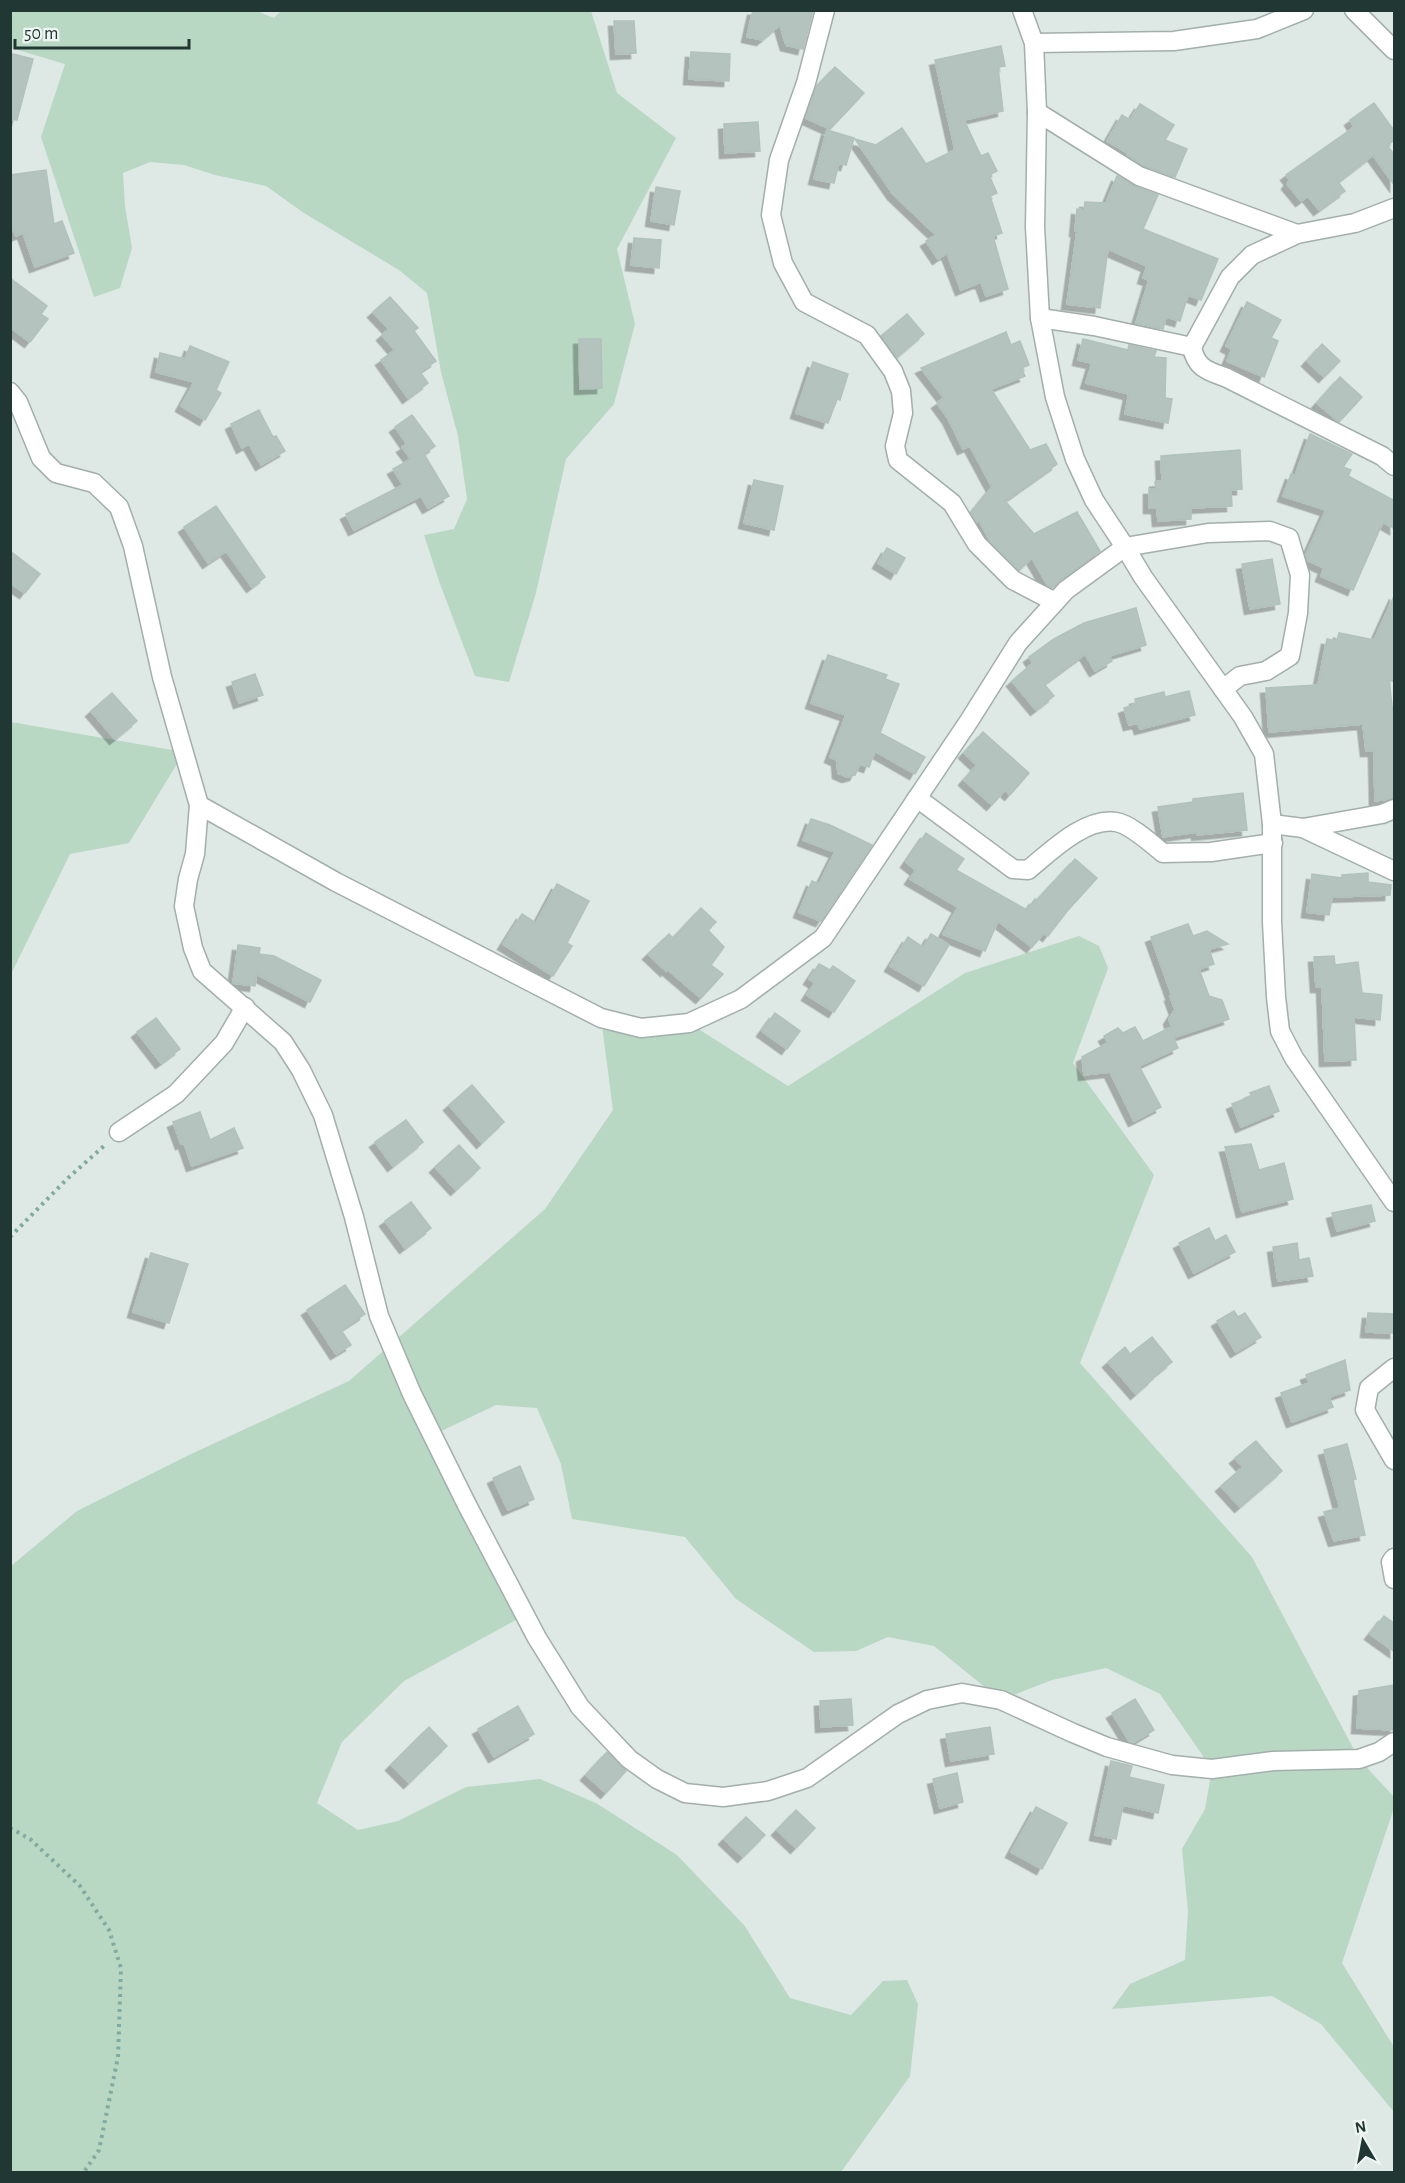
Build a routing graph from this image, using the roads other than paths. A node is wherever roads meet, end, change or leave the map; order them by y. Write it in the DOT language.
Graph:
graph roads {
  1 [pos="825,10"];
  2 [pos="1022,10"];
  3 [pos="1304,10"];
  4 [pos="1354,10"];
  5 [pos="1034,43"];
  6 [pos="1395,50"];
  7 [pos="1037,112"];
  8 [pos="1395,208"];
  9 [pos="1297,234"];
  10 [pos="1040,318"];
  11 [pos="1192,348"];
  12 [pos="10,392"];
  13 [pos="1391,458"];
  14 [pos="1125,547"];
  15 [pos="1055,602"];
  16 [pos="1223,689"];
  17 [pos="917,798"];
  18 [pos="199,805"];
  19 [pos="1395,809"];
  20 [pos="1272,824"];
  21 [pos="1303,828"];
  22 [pos="1273,843"];
  23 [pos="1395,871"];
  24 [pos="245,1007"];
  25 [pos="119,1132"];
  26 [pos="1395,1202"];
  27 [pos="1395,1368"];
  28 [pos="1395,1460"];
  29 [pos="1395,1558"];
  30 [pos="1395,1579"];
  31 [pos="1395,1742"];
  1 -- 15 [label="street"];
  2 -- 5 [label="street"];
  3 -- 5 [label="street"];
  4 -- 6 [label="street"];
  5 -- 7 [label="street"];
  7 -- 9 [label="street"];
  7 -- 10 [label="street"];
  8 -- 9 [label="street"];
  9 -- 11 [label="street"];
  10 -- 11 [label="street"];
  10 -- 14 [label="street"];
  11 -- 13 [label="street"];
  12 -- 18 [label="street"];
  14 -- 15 [label="street"];
  14 -- 16 [label="street"];
  14 -- 16 [label="street"];
  15 -- 17 [label="street"];
  16 -- 20 [label="street"];
  17 -- 18 [label="street"];
  17 -- 22 [label="street"];
  18 -- 24 [label="street"];
  19 -- 21 [label="street"];
  20 -- 21 [label="street"];
  20 -- 22 [label="street"];
  21 -- 23 [label="street"];
  22 -- 26 [label="street"];
  24 -- 25 [label="street"];
  24 -- 31 [label="street"];
  27 -- 28 [label="street"];
  29 -- 30 [label="street"];
}
